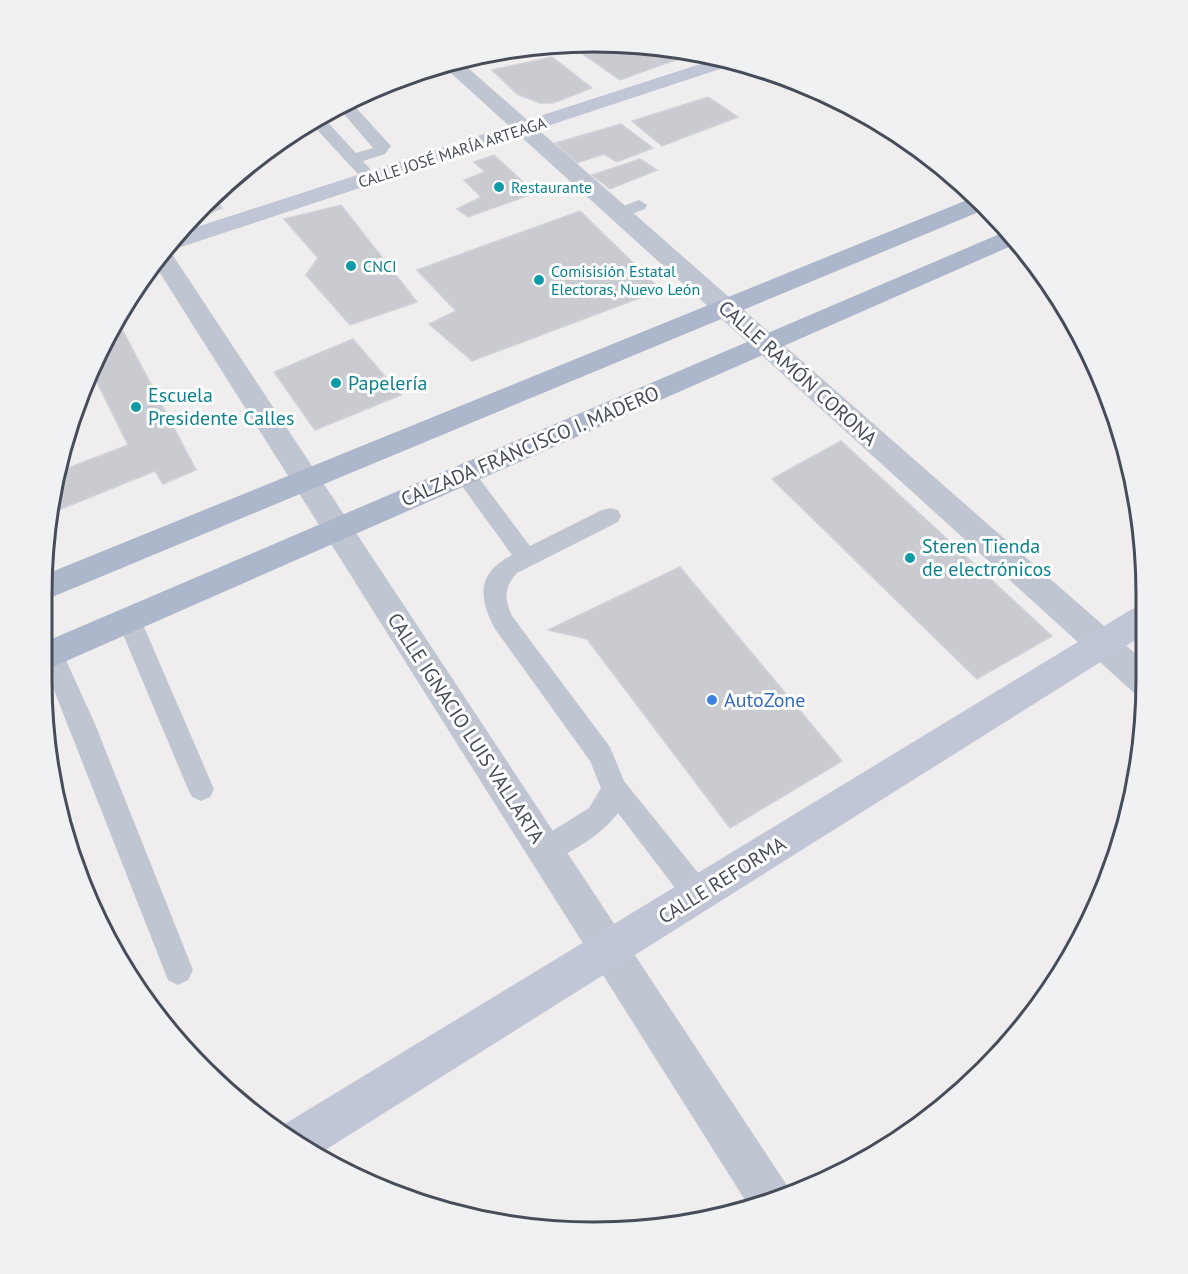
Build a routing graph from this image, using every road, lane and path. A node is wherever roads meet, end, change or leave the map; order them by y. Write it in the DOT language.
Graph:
graph roads {
  1 [pos="714,66"];
  2 [pos="458,70"];
  3 [pos="350,111"];
  4 [pos="322,126"];
  5 [pos="524,129"];
  6 [pos="352,159"];
  7 [pos="370,178"];
  8 [pos="971,206"];
  9 [pos="186,238"];
  10 [pos="1004,240"];
  11 [pos="165,262"];
  12 [pos="724,308"];
  13 [pos="765,344"];
  14 [pos="465,475"];
  15 [pos="307,480"];
  16 [pos="610,516"];
  17 [pos="337,530"];
  18 [pos="526,557"];
  19 [pos="53,584"];
  20 [pos="129,620"];
  21 [pos="1136,623"];
  22 [pos="1102,644"];
  23 [pos="52,654"];
  24 [pos="52,661"];
  25 [pos="1136,674"];
  26 [pos="614,788"];
  27 [pos="201,789"];
  28 [pos="546,850"];
  29 [pos="698,895"];
  30 [pos="610,949"];
  31 [pos="178,970"];
  32 [pos="305,1137"];
  33 [pos="767,1193"];
  1 -- 5 [label="street, CALLE JOSÉ MARÍA ARTEAGA"];
  2 -- 5 [label="street, CALLE RAMÓN CORONA"];
  3 -- 6 [label="lane"];
  4 -- 6 [label="lane"];
  5 -- 7 [label="street, CALLE JOSÉ MARÍA ARTEAGA"];
  5 -- 12 [label="street, CALLE RAMÓN CORONA"];
  6 -- 7 [label="lane"];
  7 -- 9 [label="street, CALLE JOSÉ MARÍA ARTEAGA"];
  8 -- 12 [label="main road"];
  10 -- 13 [label="main road, CALZADA FRANCISCO I. MADERO"];
  11 -- 15 [label="street, CALLE IGNACIO LUIS VALLARTA"];
  12 -- 13 [label="street, CALLE RAMÓN CORONA"];
  12 -- 15 [label="main road"];
  13 -- 14 [label="main road, CALZADA FRANCISCO I. MADERO"];
  13 -- 22 [label="street, CALLE RAMÓN CORONA"];
  14 -- 17 [label="main road, CALZADA FRANCISCO I. MADERO"];
  14 -- 18 [label="lane"];
  15 -- 17 [label="street, CALLE IGNACIO LUIS VALLARTA"];
  15 -- 19 [label="main road"];
  16 -- 18 [label="lane"];
  17 -- 20 [label="main road, CALZADA FRANCISCO I. MADERO"];
  17 -- 28 [label="street, CALLE IGNACIO LUIS VALLARTA"];
  18 -- 26 [label="lane"];
  20 -- 23 [label="main road, CALZADA FRANCISCO I. MADERO"];
  20 -- 27 [label="lane"];
  21 -- 22 [label="street, CALLE REFORMA"];
  22 -- 25 [label="street, CALLE RAMÓN CORONA"];
  22 -- 29 [label="street, CALLE REFORMA"];
  24 -- 31 [label="lane"];
  26 -- 28 [label="lane"];
  26 -- 29 [label="lane"];
  28 -- 30 [label="street, CALLE IGNACIO LUIS VALLARTA"];
  29 -- 30 [label="street, CALLE REFORMA"];
  30 -- 32 [label="street, CALLE REFORMA"];
  30 -- 33 [label="street, CALLE IGNACIO LUIS VALLARTA"];
}
